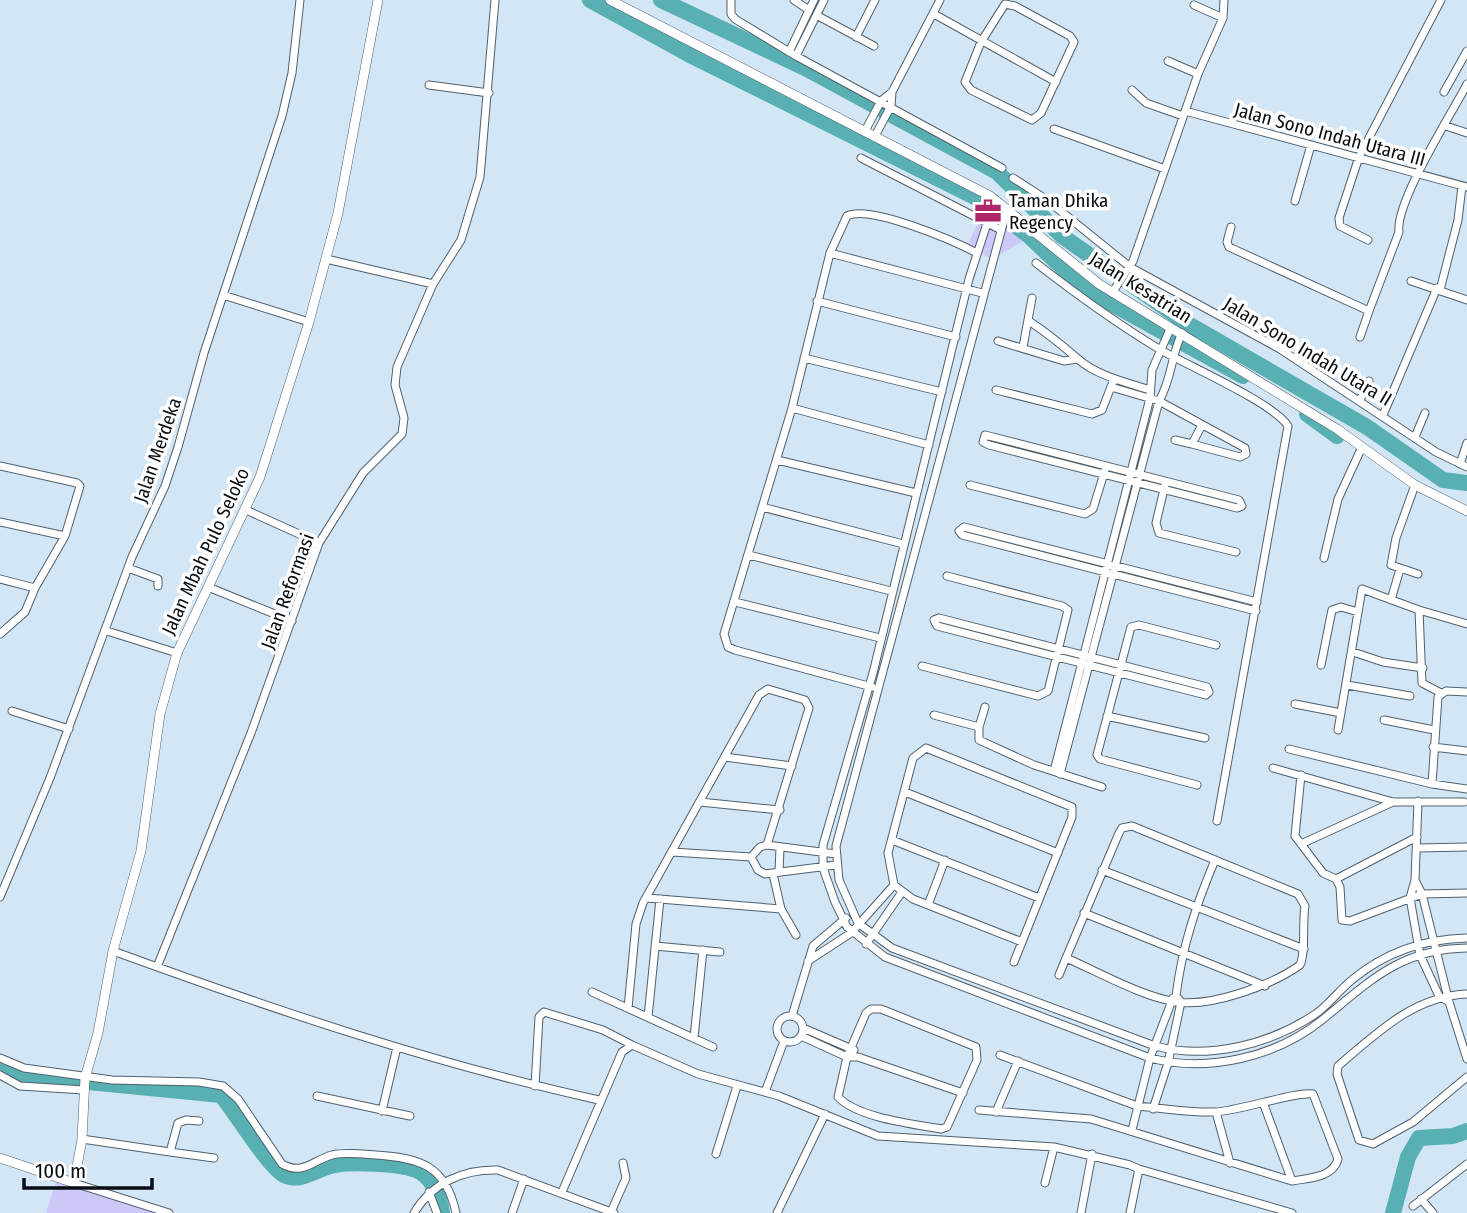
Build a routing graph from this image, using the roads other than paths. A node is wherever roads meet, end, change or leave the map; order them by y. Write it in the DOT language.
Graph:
graph roads {
  1 [pos="300,0"];
  2 [pos="378,0"];
  3 [pos="495,0"];
  4 [pos="610,0"];
  5 [pos="731,0"];
  6 [pos="794,0"];
  7 [pos="814,0"];
  8 [pos="824,0"];
  9 [pos="875,0"];
  10 [pos="940,0"];
  11 [pos="1224,0"];
  12 [pos="1441,0"];
  13 [pos="1194,5"];
  14 [pos="809,10"];
  15 [pos="933,14"];
  16 [pos="817,16"];
  17 [pos="1223,18"];
  18 [pos="856,37"];
  19 [pos="981,42"];
  20 [pos="874,46"];
  21 [pos="1467,51"];
  22 [pos="792,54"];
  23 [pos="1168,61"];
  24 [pos="1198,74"];
  25 [pos="1056,82"];
  26 [pos="1467,84"];
  27 [pos="429,85"];
  28 [pos="1132,90"];
  29 [pos="892,92"];
  30 [pos="1444,92"];
  31 [pos="489,93"];
  32 [pos="880,104"];
  33 [pos="889,109"];
  34 [pos="1184,113"];
  35 [pos="1446,125"];
  36 [pos="866,128"];
  37 [pos="1054,129"];
  38 [pos="876,133"];
  39 [pos="1467,133"];
  40 [pos="1311,145"];
  41 [pos="1359,157"];
  42 [pos="861,158"];
  43 [pos="1002,168"];
  44 [pos="1165,169"];
  45 [pos="1418,176"];
  46 [pos="1013,178"];
  47 [pos="1465,186"];
  48 [pos="1296,201"];
  49 [pos="994,202"];
  50 [pos="1006,210"];
  51 [pos="985,224"];
  52 [pos="1000,225"];
  53 [pos="1231,227"];
  54 [pos="1368,240"];
  55 [pos="830,253"];
  56 [pos="977,253"];
  57 [pos="326,259"];
  58 [pos="1036,263"];
  59 [pos="1127,271"];
  60 [pos="969,279"];
  61 [pos="1411,281"];
  62 [pos="985,283"];
  63 [pos="433,284"];
  64 [pos="967,289"];
  65 [pos="1438,289"];
  66 [pos="1114,290"];
  67 [pos="982,293"];
  68 [pos="223,295"];
  69 [pos="1032,298"];
  70 [pos="1467,300"];
  71 [pos="817,301"];
  72 [pos="1369,311"];
  73 [pos="1029,321"];
  74 [pos="309,323"];
  75 [pos="1170,329"];
  76 [pos="1181,335"];
  77 [pos="956,337"];
  78 [pos="1360,337"];
  79 [pos="998,341"];
  80 [pos="1023,346"];
  81 [pos="1160,349"];
  82 [pos="1174,352"];
  83 [pos="804,358"];
  84 [pos="1078,359"];
  85 [pos="1369,381"];
  86 [pos="1113,383"];
  87 [pos="996,390"];
  88 [pos="942,392"];
  89 [pos="1150,394"];
  90 [pos="1360,400"];
  91 [pos="1160,401"];
  92 [pos="792,408"];
  93 [pos="1425,413"];
  94 [pos="1383,415"];
  95 [pos="936,419"];
  96 [pos="948,421"];
  97 [pos="1202,425"];
  98 [pos="1415,437"];
  99 [pos="1175,440"];
  100 [pos="1467,443"];
  101 [pos="1192,444"];
  102 [pos="929,446"];
  103 [pos="1362,447"];
  104 [pos="1033,451"];
  105 [pos="777,460"];
  106 [pos="0,466"];
  107 [pos="1464,466"];
  108 [pos="1106,470"];
  109 [pos="1135,477"];
  110 [pos="970,485"];
  111 [pos="1165,485"];
  112 [pos="1415,485"];
  113 [pos="916,493"];
  114 [pos="762,507"];
  115 [pos="246,510"];
  116 [pos="1467,511"];
  117 [pos="911,514"];
  118 [pos="924,516"];
  119 [pos="0,522"];
  120 [pos="908,527"];
  121 [pos="921,530"];
  122 [pos="65,536"];
  123 [pos="319,543"];
  124 [pos="903,544"];
  125 [pos="1028,548"];
  126 [pos="1236,552"];
  127 [pos="749,555"];
  128 [pos="1324,558"];
  129 [pos="128,568"];
  130 [pos="1400,569"];
  131 [pos="1111,570"];
  132 [pos="1418,574"];
  133 [pos="947,576"];
  134 [pos="0,579"];
  135 [pos="158,586"];
  136 [pos="208,587"];
  137 [pos="1180,587"];
  138 [pos="35,588"];
  139 [pos="891,591"];
  140 [pos="1391,600"];
  141 [pos="1257,601"];
  142 [pos="735,602"];
  143 [pos="1419,610"];
  144 [pos="1255,611"];
  145 [pos="1359,612"];
  146 [pos="292,621"];
  147 [pos="1467,624"];
  148 [pos="988,630"];
  149 [pos="107,631"];
  150 [pos="0,634"];
  151 [pos="880,638"];
  152 [pos="986,638"];
  153 [pos="1216,645"];
  154 [pos="1058,647"];
  155 [pos="1353,652"];
  156 [pos="177,653"];
  157 [pos="1056,657"];
  158 [pos="1088,661"];
  159 [pos="1321,665"];
  160 [pos="922,666"];
  161 [pos="1119,668"];
  162 [pos="1423,668"];
  163 [pos="873,673"];
  164 [pos="884,675"];
  165 [pos="1180,684"];
  166 [pos="1347,685"];
  167 [pos="869,686"];
  168 [pos="880,689"];
  169 [pos="1467,692"];
  170 [pos="1441,693"];
  171 [pos="1410,696"];
  172 [pos="1295,704"];
  173 [pos="985,706"];
  174 [pos="12,711"];
  175 [pos="1341,713"];
  176 [pos="934,715"];
  177 [pos="1107,716"];
  178 [pos="1384,720"];
  179 [pos="859,723"];
  180 [pos="869,726"];
  181 [pos="979,727"];
  182 [pos="69,729"];
  183 [pos="1338,730"];
  184 [pos="1434,730"];
  185 [pos="1205,738"];
  186 [pos="1433,747"];
  187 [pos="1289,749"];
  188 [pos="1467,751"];
  189 [pos="725,757"];
  190 [pos="792,766"];
  191 [pos="1273,768"];
  192 [pos="1057,773"];
  193 [pos="1301,775"];
  194 [pos="841,781"];
  195 [pos="853,784"];
  196 [pos="1432,784"];
  197 [pos="1197,785"];
  198 [pos="1102,787"];
  199 [pos="1467,789"];
  200 [pos="905,792"];
  201 [pos="1418,801"];
  202 [pos="700,802"];
  203 [pos="1393,802"];
  204 [pos="1464,802"];
  205 [pos="780,810"];
  206 [pos="1217,821"];
  207 [pos="1417,837"];
  208 [pos="892,840"];
  209 [pos="1301,844"];
  210 [pos="767,845"];
  211 [pos="1467,847"];
  212 [pos="780,848"];
  213 [pos="1417,848"];
  214 [pos="672,852"];
  215 [pos="1058,853"];
  216 [pos="822,854"];
  217 [pos="836,854"];
  218 [pos="751,857"];
  219 [pos="945,860"];
  220 [pos="1215,860"];
  221 [pos="836,865"];
  222 [pos="823,868"];
  223 [pos="1102,870"];
  224 [pos="776,873"];
  225 [pos="1336,879"];
  226 [pos="1415,880"];
  227 [pos="894,886"];
  228 [pos="902,892"];
  229 [pos="1467,893"];
  230 [pos="1422,894"];
  231 [pos="0,897"];
  232 [pos="647,898"];
  233 [pos="660,898"];
  234 [pos="1039,898"];
  235 [pos="1410,898"];
  236 [pos="928,905"];
  237 [pos="1195,906"];
  238 [pos="781,909"];
  239 [pos="1084,913"];
  240 [pos="853,914"];
  241 [pos="844,919"];
  242 [pos="858,923"];
  243 [pos="851,933"];
  244 [pos="872,933"];
  245 [pos="796,935"];
  246 [pos="1467,938"];
  247 [pos="1435,940"];
  248 [pos="1021,942"];
  249 [pos="866,944"];
  250 [pos="1418,944"];
  251 [pos="655,946"];
  252 [pos="1467,948"];
  253 [pos="1304,949"];
  254 [pos="703,950"];
  255 [pos="113,951"];
  256 [pos="1437,951"];
  257 [pos="720,952"];
  258 [pos="1181,954"];
  259 [pos="1420,955"];
  260 [pos="1066,958"];
  261 [pos="808,961"];
  262 [pos="1014,962"];
  263 [pos="157,967"];
  264 [pos="1059,975"];
  265 [pos="1265,986"];
  266 [pos="592,992"];
  267 [pos="1467,994"];
  268 [pos="1439,996"];
  269 [pos="1023,998"];
  270 [pos="1448,998"];
  271 [pos="1175,999"];
  272 [pos="628,1008"];
  273 [pos="1019,1008"];
  274 [pos="792,1016"];
  275 [pos="648,1017"];
  276 [pos="803,1028"];
  277 [pos="801,1037"];
  278 [pos="694,1038"];
  279 [pos="784,1041"];
  280 [pos="632,1045"];
  281 [pos="1155,1046"];
  282 [pos="397,1047"];
  283 [pos="713,1047"];
  284 [pos="851,1047"];
  285 [pos="1171,1050"];
  286 [pos="1000,1055"];
  287 [pos="847,1057"];
  288 [pos="858,1057"];
  289 [pos="0,1058"];
  290 [pos="1150,1058"];
  291 [pos="1467,1059"];
  292 [pos="1018,1061"];
  293 [pos="1168,1062"];
  294 [pos="0,1075"];
  295 [pos="1467,1077"];
  296 [pos="85,1082"];
  297 [pos="535,1086"];
  298 [pos="737,1086"];
  299 [pos="765,1092"];
  300 [pos="963,1093"];
  301 [pos="317,1096"];
  302 [pos="599,1100"];
  303 [pos="1264,1105"];
  304 [pos="1138,1106"];
  305 [pos="1153,1109"];
  306 [pos="979,1110"];
  307 [pos="382,1111"];
  308 [pos="996,1112"];
  309 [pos="1216,1112"];
  310 [pos="825,1114"];
  311 [pos="410,1116"];
  312 [pos="200,1121"];
  313 [pos="1132,1130"];
  314 [pos="82,1139"];
  315 [pos="1054,1147"];
  316 [pos="170,1152"];
  317 [pos="716,1154"];
  318 [pos="1092,1154"];
  319 [pos="0,1158"];
  320 [pos="214,1158"];
  321 [pos="623,1163"];
  322 [pos="1230,1163"];
  323 [pos="1467,1164"];
  324 [pos="1139,1169"];
  325 [pos="524,1179"];
  326 [pos="1292,1181"];
  327 [pos="444,1182"];
  328 [pos="74,1183"];
  329 [pos="1045,1183"];
  330 [pos="430,1191"];
  331 [pos="562,1192"];
  332 [pos="1421,1199"];
  333 [pos="1413,1206"];
  334 [pos="612,1212"];
  335 [pos="169,1213"];
  336 [pos="414,1213"];
  337 [pos="437,1213"];
  338 [pos="456,1213"];
  339 [pos="512,1213"];
  340 [pos="777,1213"];
  341 [pos="1080,1213"];
  342 [pos="1130,1213"];
  343 [pos="1292,1213"];
  344 [pos="1433,1213"];
  1 -- 68 [label="street, Jalan Merdeka"];
  2 -- 57 [label="street, Jalan Mbah Pulo Seloko"];
  3 -- 31 [label="street, Jalan Reformasi"];
  4 -- 36 [label="street, Jalan Kesatrian"];
  5 -- 22 [label="street"];
  6 -- 14 [label="street"];
  7 -- 14 [label="street"];
  8 -- 16 [label="street"];
  9 -- 18 [label="street"];
  10 -- 15 [label="street"];
  11 -- 17 [label="street"];
  12 -- 41 [label="street"];
  13 -- 17 [label="street"];
  14 -- 22 [label="street"];
  15 -- 19 [label="street"];
  15 -- 29 [label="street"];
  16 -- 18 [label="street"];
  16 -- 22 [label="street"];
  17 -- 24 [label="street"];
  18 -- 20 [label="street"];
  19 -- 25 [label="street"];
  19 -- 25 [label="street"];
  19 -- 25 [label="street"];
  21 -- 30 [label="street"];
  22 -- 32 [label="street"];
  23 -- 24 [label="street"];
  24 -- 34 [label="street"];
  26 -- 35 [label="street"];
  27 -- 31 [label="street"];
  28 -- 34 [label="street, Jalan Sono Indah Utara III"];
  29 -- 32 [label="street"];
  29 -- 33 [label="street"];
  31 -- 63 [label="street, Jalan Reformasi"];
  32 -- 33 [label="street"];
  32 -- 36 [label="street"];
  33 -- 38 [label="street"];
  33 -- 43 [label="street"];
  34 -- 40 [label="street, Jalan Sono Indah Utara III"];
  34 -- 44 [label="street"];
  35 -- 39 [label="street"];
  35 -- 45 [label="street"];
  36 -- 38 [label="street, Jalan Kesatrian"];
  37 -- 44 [label="street"];
  38 -- 49 [label="street, Jalan Kesatrian"];
  40 -- 41 [label="street, Jalan Sono Indah Utara III"];
  40 -- 48 [label="street"];
  41 -- 45 [label="street, Jalan Sono Indah Utara III"];
  41 -- 54 [label="street"];
  42 -- 51 [label="street"];
  44 -- 59 [label="street"];
  45 -- 47 [label="street, Jalan Sono Indah Utara III"];
  45 -- 72 [label="street"];
  46 -- 59 [label="street, Jalan Sono Indah Utara II"];
  47 -- 65 [label="street"];
  49 -- 50 [label="street, Jalan Kesatrian"];
  49 -- 51 [label="street"];
  50 -- 52 [label="street"];
  50 -- 66 [label="street, Jalan Kesatrian"];
  51 -- 52 [label="street"];
  51 -- 56 [label="street"];
  52 -- 62 [label="street"];
  53 -- 72 [label="street"];
  55 -- 56 [label="street"];
  55 -- 64 [label="street"];
  55 -- 71 [label="street"];
  56 -- 60 [label="street"];
  57 -- 63 [label="street"];
  57 -- 74 [label="street, Jalan Mbah Pulo Seloko"];
  58 -- 81 [label="street"];
  59 -- 66 [label="street"];
  59 -- 90 [label="street, Jalan Sono Indah Utara II"];
  60 -- 62 [label="street"];
  60 -- 64 [label="street"];
  61 -- 65 [label="street"];
  62 -- 67 [label="street"];
  63 -- 123 [label="street, Jalan Reformasi"];
  64 -- 67 [label="street"];
  64 -- 77 [label="street"];
  65 -- 70 [label="street"];
  65 -- 94 [label="street"];
  66 -- 75 [label="street, Jalan Kesatrian"];
  67 -- 96 [label="street"];
  68 -- 74 [label="street"];
  68 -- 129 [label="street, Jalan Merdeka"];
  69 -- 73 [label="street"];
  71 -- 77 [label="street"];
  71 -- 83 [label="street"];
  72 -- 78 [label="street"];
  73 -- 80 [label="street"];
  73 -- 84 [label="street"];
  74 -- 115 [label="street, Jalan Mbah Pulo Seloko"];
  75 -- 76 [label="street, Jalan Kesatrian"];
  75 -- 81 [label="street"];
  76 -- 82 [label="street"];
  76 -- 103 [label="street, Jalan Kesatrian"];
  77 -- 88 [label="street"];
  79 -- 80 [label="street"];
  80 -- 84 [label="street"];
  81 -- 82 [label="street"];
  81 -- 89 [label="street"];
  82 -- 91 [label="street"];
  82 -- 141 [label="street"];
  83 -- 88 [label="street"];
  83 -- 92 [label="street"];
  84 -- 86 [label="street"];
  85 -- 90 [label="street"];
  86 -- 87 [label="street"];
  86 -- 89 [label="street"];
  88 -- 95 [label="street"];
  89 -- 91 [label="street"];
  89 -- 109 [label="street"];
  90 -- 94 [label="street, Jalan Sono Indah Utara II"];
  91 -- 97 [label="street"];
  91 -- 109 [label="street"];
  92 -- 102 [label="street"];
  92 -- 105 [label="street"];
  93 -- 98 [label="street"];
  94 -- 98 [label="street, Jalan Sono Indah Utara II"];
  95 -- 96 [label="street"];
  95 -- 102 [label="street"];
  96 -- 118 [label="street"];
  97 -- 101 [label="street"];
  97 -- 101 [label="street"];
  98 -- 107 [label="street, Jalan Sono Indah Utara II"];
  99 -- 101 [label="street"];
  100 -- 107 [label="street"];
  102 -- 113 [label="street"];
  103 -- 112 [label="street, Jalan Kesatrian"];
  103 -- 128 [label="street"];
  104 -- 104 [label="street"];
  104 -- 108 [label="street"];
  105 -- 113 [label="street"];
  105 -- 114 [label="street"];
  106 -- 122 [label="street"];
  108 -- 109 [label="street"];
  108 -- 110 [label="street"];
  109 -- 111 [label="street"];
  109 -- 131 [label="street"];
  111 -- 111 [label="street"];
  111 -- 126 [label="street"];
  112 -- 116 [label="street, Jalan Kesatrian"];
  112 -- 130 [label="street"];
  113 -- 117 [label="street"];
  114 -- 124 [label="street"];
  114 -- 127 [label="street"];
  115 -- 123 [label="street"];
  115 -- 136 [label="street, Jalan Mbah Pulo Seloko"];
  117 -- 118 [label="street"];
  117 -- 120 [label="street"];
  118 -- 121 [label="street"];
  119 -- 122 [label="street"];
  120 -- 121 [label="street"];
  120 -- 124 [label="street"];
  121 -- 164 [label="street"];
  122 -- 138 [label="street"];
  123 -- 146 [label="street, Jalan Reformasi"];
  124 -- 139 [label="street"];
  125 -- 125 [label="street"];
  125 -- 131 [label="street"];
  127 -- 139 [label="street"];
  127 -- 142 [label="street"];
  129 -- 135 [label="street"];
  129 -- 149 [label="street, Jalan Merdeka"];
  130 -- 132 [label="street"];
  130 -- 140 [label="street"];
  131 -- 137 [label="street"];
  131 -- 158 [label="street"];
  133 -- 154 [label="street"];
  134 -- 138 [label="street"];
  136 -- 146 [label="street"];
  136 -- 156 [label="street, Jalan Mbah Pulo Seloko"];
  137 -- 141 [label="street"];
  137 -- 144 [label="street"];
  138 -- 150 [label="street"];
  139 -- 151 [label="street"];
  140 -- 143 [label="street"];
  140 -- 145 [label="street"];
  141 -- 144 [label="street"];
  142 -- 151 [label="street"];
  142 -- 167 [label="street"];
  143 -- 147 [label="street"];
  143 -- 162 [label="street"];
  144 -- 206 [label="street"];
  145 -- 155 [label="street"];
  145 -- 159 [label="street"];
  146 -- 263 [label="street, Jalan Reformasi"];
  148 -- 152 [label="street"];
  148 -- 152 [label="street"];
  148 -- 154 [label="street"];
  149 -- 156 [label="street"];
  149 -- 182 [label="street, Jalan Merdeka"];
  151 -- 163 [label="street"];
  152 -- 157 [label="street"];
  153 -- 161 [label="street"];
  154 -- 157 [label="street"];
  154 -- 158 [label="street"];
  155 -- 162 [label="street"];
  155 -- 166 [label="street"];
  156 -- 255 [label="street, Jalan Mbah Pulo Seloko"];
  157 -- 158 [label="street"];
  157 -- 160 [label="street"];
  158 -- 161 [label="street"];
  158 -- 192 [label="street"];
  161 -- 165 [label="street"];
  161 -- 177 [label="street"];
  162 -- 170 [label="street"];
  163 -- 164 [label="street"];
  163 -- 167 [label="street"];
  164 -- 168 [label="street"];
  166 -- 171 [label="street"];
  166 -- 175 [label="street"];
  167 -- 168 [label="street"];
  167 -- 179 [label="street"];
  168 -- 180 [label="street"];
  169 -- 170 [label="street"];
  170 -- 184 [label="street"];
  172 -- 175 [label="street"];
  173 -- 181 [label="street"];
  174 -- 182 [label="street"];
  175 -- 183 [label="street"];
  176 -- 181 [label="street"];
  177 -- 185 [label="street"];
  177 -- 197 [label="street"];
  178 -- 184 [label="street"];
  179 -- 180 [label="street"];
  179 -- 194 [label="street"];
  180 -- 195 [label="street"];
  181 -- 192 [label="street"];
  182 -- 231 [label="street, Jalan Merdeka"];
  184 -- 186 [label="street"];
  186 -- 188 [label="street"];
  186 -- 196 [label="street"];
  187 -- 196 [label="street"];
  189 -- 190 [label="street"];
  189 -- 190 [label="street"];
  189 -- 202 [label="street"];
  190 -- 205 [label="street"];
  191 -- 193 [label="street"];
  192 -- 198 [label="street"];
  193 -- 203 [label="street"];
  193 -- 209 [label="street"];
  194 -- 195 [label="street"];
  194 -- 216 [label="street"];
  195 -- 217 [label="street"];
  196 -- 199 [label="street"];
  200 -- 208 [label="street"];
  200 -- 215 [label="street"];
  200 -- 215 [label="street"];
  201 -- 203 [label="street"];
  201 -- 204 [label="street"];
  201 -- 207 [label="street"];
  202 -- 205 [label="street"];
  202 -- 214 [label="street"];
  203 -- 209 [label="street"];
  205 -- 210 [label="street"];
  207 -- 213 [label="street"];
  207 -- 225 [label="street"];
  208 -- 219 [label="street"];
  208 -- 227 [label="street"];
  209 -- 225 [label="street"];
  210 -- 212 [label="street"];
  210 -- 218 [label="street"];
  211 -- 213 [label="street"];
  212 -- 216 [label="street"];
  212 -- 224 [label="street"];
  213 -- 226 [label="street"];
  214 -- 218 [label="street"];
  214 -- 232 [label="street"];
  215 -- 234 [label="street"];
  216 -- 217 [label="street"];
  216 -- 222 [label="street"];
  217 -- 221 [label="street"];
  218 -- 224 [label="street"];
  219 -- 234 [label="street"];
  219 -- 236 [label="street"];
  220 -- 223 [label="street"];
  220 -- 237 [label="street"];
  220 -- 253 [label="street"];
  221 -- 222 [label="street"];
  221 -- 240 [label="street"];
  222 -- 224 [label="street"];
  222 -- 241 [label="street"];
  223 -- 237 [label="street"];
  223 -- 239 [label="street"];
  224 -- 238 [label="street"];
  225 -- 235 [label="street"];
  226 -- 230 [label="street"];
  226 -- 235 [label="street"];
  227 -- 228 [label="street"];
  227 -- 242 [label="street"];
  228 -- 236 [label="street"];
  228 -- 244 [label="street"];
  229 -- 230 [label="street"];
  230 -- 235 [label="street"];
  230 -- 247 [label="street"];
  232 -- 233 [label="street"];
  232 -- 272 [label="street"];
  233 -- 238 [label="street"];
  233 -- 251 [label="street"];
  234 -- 248 [label="street"];
  235 -- 250 [label="street"];
  236 -- 248 [label="street"];
  237 -- 253 [label="street"];
  237 -- 258 [label="street"];
  238 -- 245 [label="street"];
  239 -- 258 [label="street"];
  239 -- 260 [label="street"];
  240 -- 241 [label="street"];
  240 -- 242 [label="street"];
  241 -- 243 [label="street"];
  241 -- 261 [label="street"];
  242 -- 243 [label="street"];
  242 -- 244 [label="street"];
  243 -- 249 [label="street"];
  243 -- 261 [label="street"];
  244 -- 249 [label="street"];
  244 -- 269 [label="street"];
  246 -- 247 [label="street"];
  247 -- 250 [label="street"];
  247 -- 256 [label="street"];
  248 -- 262 [label="street"];
  249 -- 273 [label="street"];
  250 -- 259 [label="street"];
  250 -- 285 [label="street"];
  251 -- 254 [label="street"];
  251 -- 275 [label="street"];
  252 -- 256 [label="street"];
  253 -- 265 [label="street"];
  254 -- 257 [label="street"];
  254 -- 278 [label="street"];
  255 -- 263 [label="street"];
  255 -- 296 [label="street, Jalan Mbah Pulo Seloko"];
  256 -- 259 [label="street"];
  256 -- 270 [label="street"];
  258 -- 265 [label="street"];
  258 -- 271 [label="street"];
  259 -- 268 [label="street"];
  259 -- 293 [label="street"];
  260 -- 264 [label="street"];
  260 -- 271 [label="street"];
  261 -- 274 [label="street"];
  263 -- 282 [label="street"];
  265 -- 271 [label="street"];
  266 -- 272 [label="street"];
  267 -- 270 [label="street"];
  268 -- 270 [label="street"];
  268 -- 295 [label="street"];
  269 -- 273 [label="street"];
  269 -- 281 [label="street"];
  270 -- 291 [label="street"];
  271 -- 281 [label="street"];
  271 -- 285 [label="street"];
  272 -- 275 [label="street"];
  273 -- 290 [label="street"];
  274 -- 276 [label="street"];
  274 -- 279 [label="street"];
  275 -- 278 [label="street"];
  276 -- 277 [label="street"];
  276 -- 284 [label="street"];
  277 -- 279 [label="street"];
  277 -- 287 [label="street"];
  278 -- 283 [label="street"];
  279 -- 299 [label="street"];
  280 -- 297 [label="street"];
  280 -- 298 [label="street"];
  280 -- 302 [label="street"];
  281 -- 285 [label="street"];
  281 -- 290 [label="street"];
  282 -- 297 [label="street"];
  282 -- 307 [label="street"];
  284 -- 287 [label="street"];
  284 -- 288 [label="street"];
  284 -- 300 [label="street"];
  285 -- 293 [label="street"];
  286 -- 292 [label="street"];
  287 -- 288 [label="street"];
  287 -- 300 [label="street"];
  288 -- 300 [label="street"];
  289 -- 296 [label="street"];
  290 -- 293 [label="street"];
  290 -- 304 [label="street"];
  292 -- 304 [label="street"];
  292 -- 308 [label="street"];
  293 -- 305 [label="street"];
  294 -- 296 [label="street"];
  296 -- 314 [label="street, Jalan Mbah Pulo Seloko"];
  296 -- 327 [label="street"];
  297 -- 302 [label="street"];
  298 -- 299 [label="street"];
  298 -- 317 [label="street"];
  299 -- 310 [label="street"];
  301 -- 307 [label="street"];
  302 -- 331 [label="street"];
  303 -- 309 [label="street"];
  303 -- 326 [label="street"];
  303 -- 326 [label="street"];
  304 -- 305 [label="street"];
  304 -- 313 [label="street"];
  305 -- 309 [label="street"];
  306 -- 308 [label="street"];
  307 -- 311 [label="street"];
  308 -- 313 [label="street"];
  309 -- 322 [label="street"];
  310 -- 315 [label="street"];
  310 -- 340 [label="street"];
  312 -- 316 [label="street"];
  313 -- 322 [label="street"];
  314 -- 316 [label="street"];
  314 -- 328 [label="street, Jalan Mbah Pulo Seloko"];
  315 -- 318 [label="street"];
  315 -- 329 [label="street"];
  316 -- 320 [label="street"];
  318 -- 324 [label="street"];
  318 -- 341 [label="street"];
  319 -- 328 [label="street"];
  321 -- 334 [label="street"];
  322 -- 326 [label="street"];
  323 -- 332 [label="street"];
  324 -- 342 [label="street"];
  324 -- 343 [label="street"];
  325 -- 327 [label="street"];
  325 -- 331 [label="street"];
  325 -- 339 [label="street"];
  327 -- 330 [label="street"];
  327 -- 338 [label="street"];
  328 -- 335 [label="street"];
  330 -- 336 [label="street"];
  330 -- 337 [label="street"];
  331 -- 334 [label="street"];
  332 -- 333 [label="street"];
  332 -- 344 [label="street"];
}
